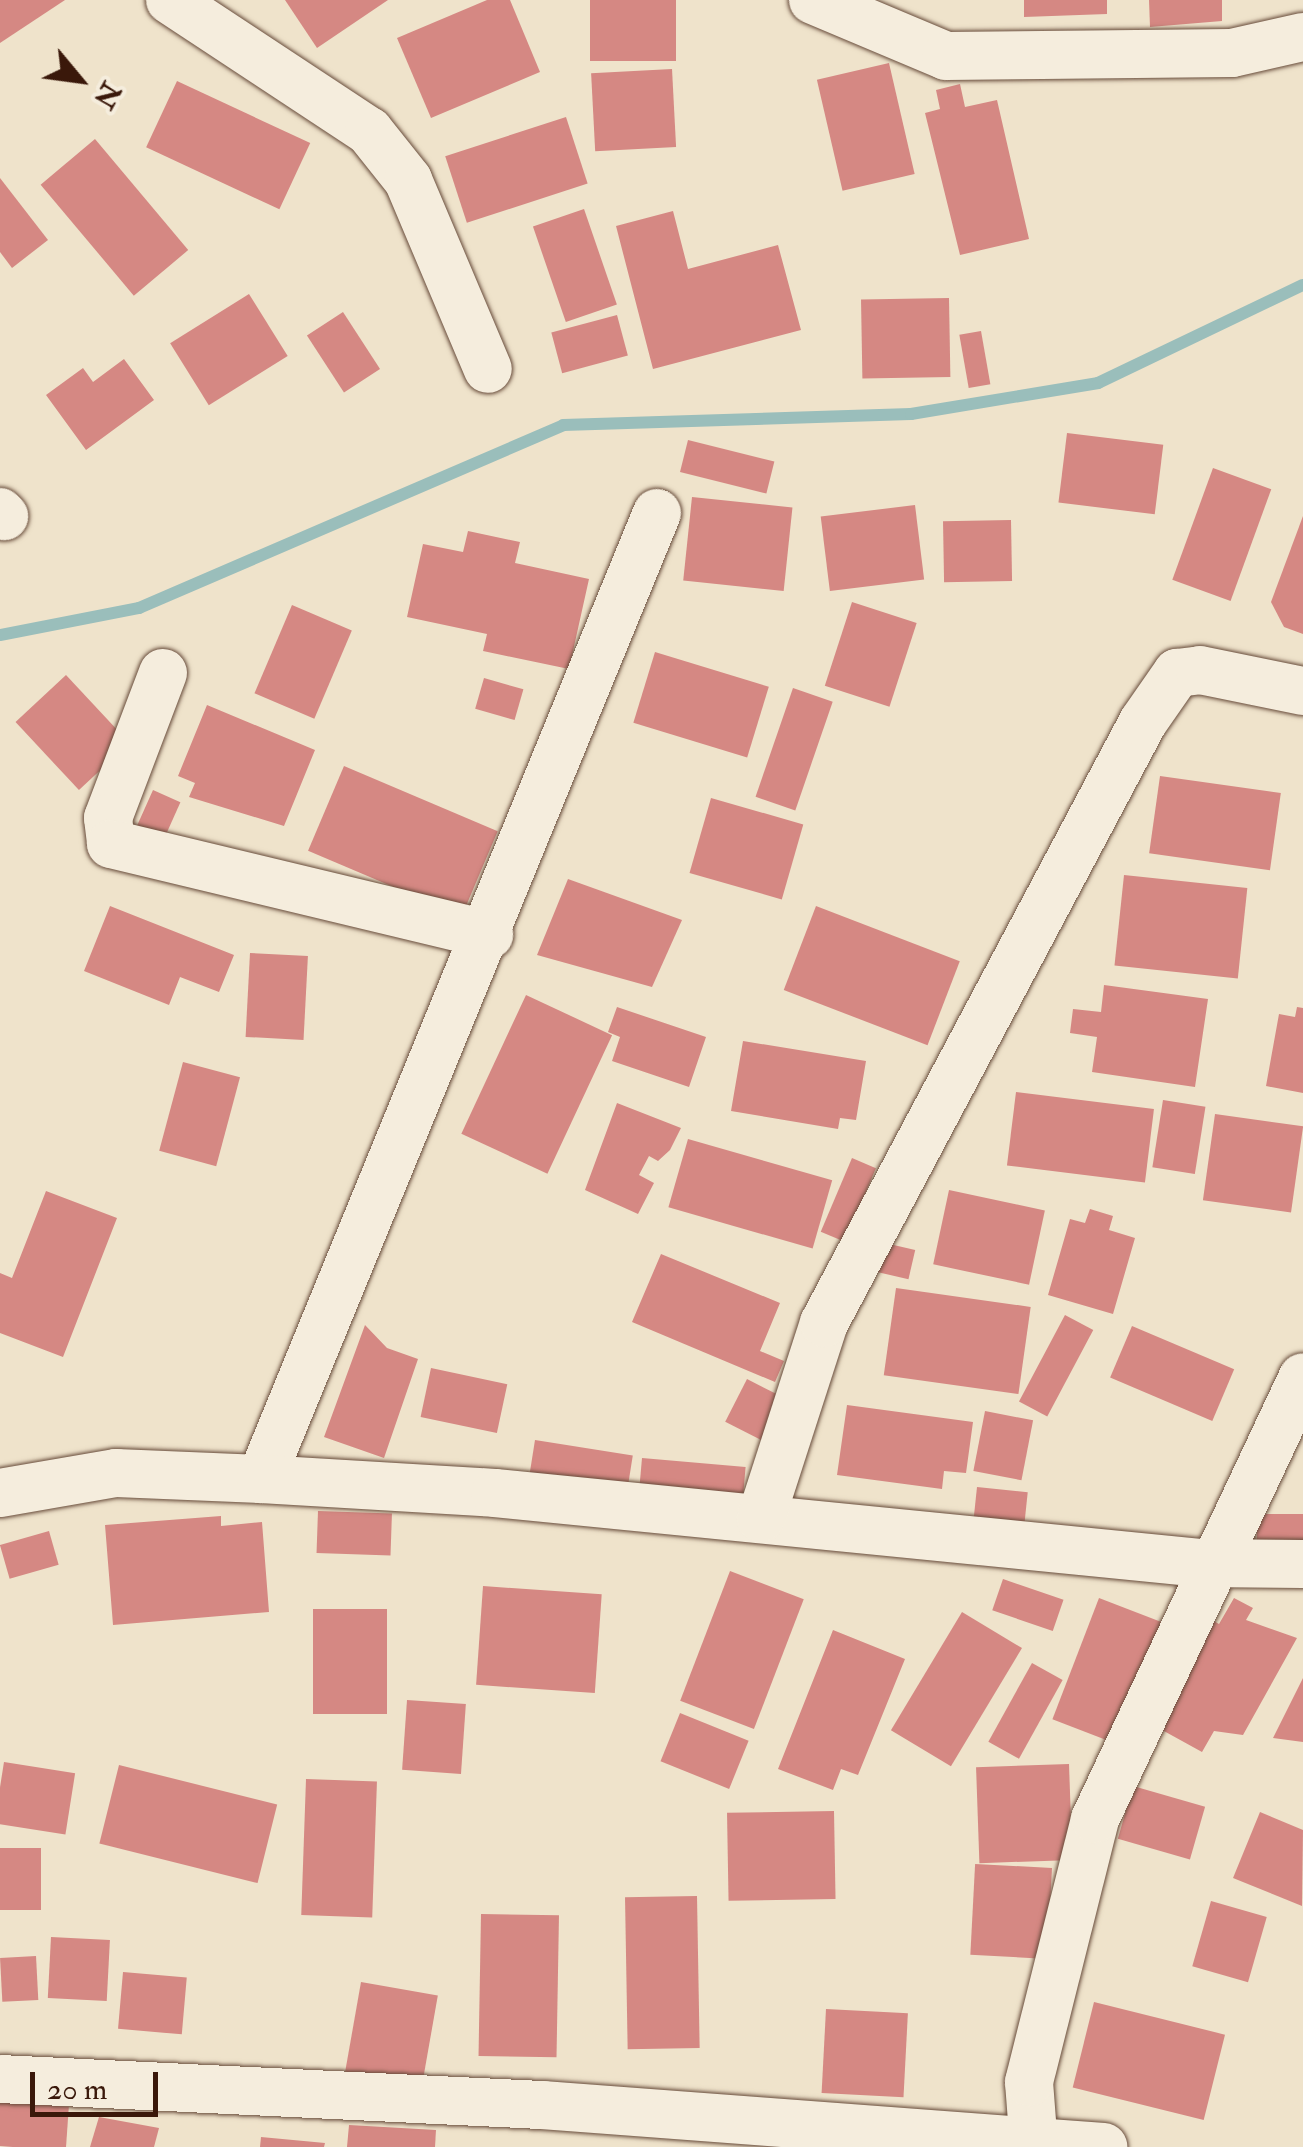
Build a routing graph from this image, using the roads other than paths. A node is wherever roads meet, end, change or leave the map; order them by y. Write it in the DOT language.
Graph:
graph roads {
  1 [pos="170,0"];
  2 [pos="812,0"];
  3 [pos="1303,37"];
  4 [pos="488,369"];
  5 [pos="658,513"];
  6 [pos="163,673"];
  7 [pos="1303,691"];
  8 [pos="489,936"];
  9 [pos="1303,1378"];
  10 [pos="262,1478"];
  11 [pos="0,1494"];
  12 [pos="761,1518"];
  13 [pos="1209,1563"];
  14 [pos="1303,1564"];
  15 [pos="0,2079"];
  16 [pos="832,2136"];
  17 [pos="1034,2143"];
  18 [pos="1102,2147"];
  1 -- 4 [label="street"];
  2 -- 3 [label="street"];
  5 -- 8 [label="street"];
  6 -- 8 [label="street"];
  7 -- 12 [label="street"];
  8 -- 10 [label="street"];
  9 -- 13 [label="street"];
  10 -- 11 [label="street"];
  10 -- 12 [label="street"];
  12 -- 13 [label="street"];
  13 -- 14 [label="street"];
  13 -- 17 [label="street"];
  15 -- 16 [label="street"];
  16 -- 17 [label="street"];
  17 -- 18 [label="street"];
}
